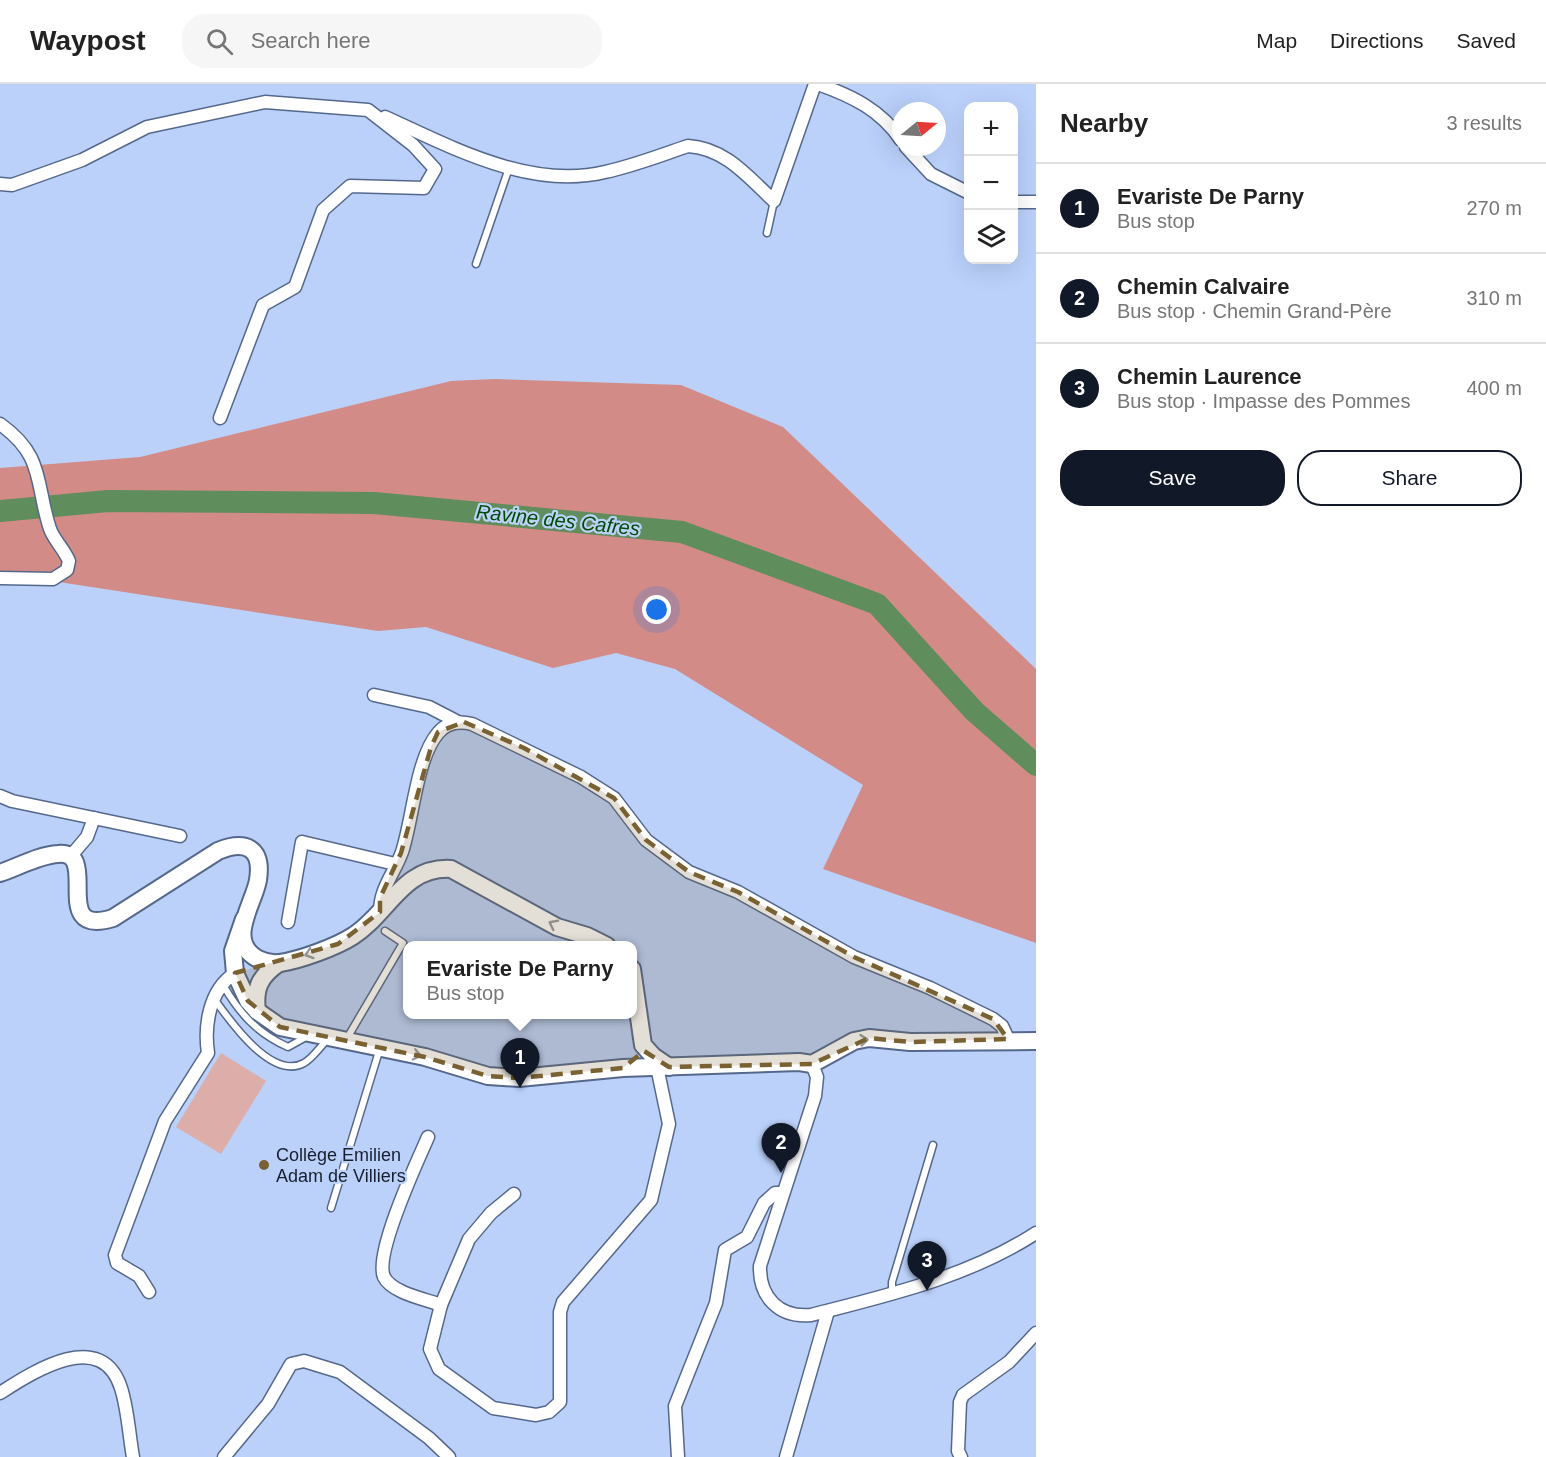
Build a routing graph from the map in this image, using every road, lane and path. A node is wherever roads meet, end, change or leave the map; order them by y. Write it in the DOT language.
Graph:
graph roads {
  1 [pos="817,84"];
  2 [pos="368,110"];
  3 [pos="892,127"];
  4 [pos="914,156"];
  5 [pos="509,167"];
  6 [pos="0,184"];
  7 [pos="964,190"];
  8 [pos="774,201"];
  9 [pos="1018,202"];
  10 [pos="1036,202"];
  11 [pos="767,233"];
  12 [pos="476,264"];
  13 [pos="220,418"];
  14 [pos="0,424"];
  15 [pos="0,578"];
  16 [pos="374,694"];
  17 [pos="458,722"];
  18 [pos="0,796"];
  19 [pos="94,818"];
  20 [pos="180,836"];
  21 [pos="70,857"];
  22 [pos="395,864"];
  23 [pos="0,873"];
  24 [pos="380,912"];
  25 [pos="244,919"];
  26 [pos="288,922"];
  27 [pos="385,931"];
  28 [pos="598,941"];
  29 [pos="271,962"];
  30 [pos="229,979"];
  31 [pos="637,999"];
  32 [pos="215,1000"];
  33 [pos="257,1011"];
  34 [pos="311,1034"];
  35 [pos="338,1039"];
  36 [pos="1008,1039"];
  37 [pos="1036,1041"];
  38 [pos="643,1045"];
  39 [pos="380,1047"];
  40 [pos="812,1065"];
  41 [pos="663,1067"];
  42 [pos="623,1068"];
  43 [pos="428,1137"];
  44 [pos="933,1146"];
  45 [pos="782,1193"];
  46 [pos="514,1194"];
  47 [pos="331,1208"];
  48 [pos="1036,1233"];
  49 [pos="149,1292"];
  50 [pos="892,1293"];
  51 [pos="441,1305"];
  52 [pos="828,1311"];
  53 [pos="1036,1333"];
  54 [pos="0,1393"];
  55 [pos="133,1457"];
  56 [pos="224,1457"];
  57 [pos="449,1457"];
  58 [pos="678,1457"];
  59 [pos="786,1457"];
  60 [pos="961,1457"];
  1 -- 3 [label="street"];
  1 -- 8 [label="street"];
  2 -- 5 [label="street"];
  2 -- 6 [label="street"];
  2 -- 13 [label="street"];
  4 -- 7 [label="street"];
  5 -- 8 [label="street"];
  5 -- 12 [label="lane"];
  8 -- 11 [label="lane"];
  9 -- 10 [label="street"];
  14 -- 15 [label="street"];
  16 -- 17 [label="street"];
  17 -- 22 [label="street"];
  17 -- 36 [label="street"];
  18 -- 19 [label="street"];
  19 -- 20 [label="street"];
  19 -- 21 [label="street"];
  21 -- 23 [label="main road"];
  21 -- 25 [label="main road"];
  22 -- 24 [label="street"];
  22 -- 26 [label="street"];
  28 -- 24 [label="main road, one-way"];
  24 -- 29 [label="main road, one-way"];
  25 -- 29 [label="main road"];
  25 -- 30 [label="main road"];
  27 -- 35 [label="lane"];
  29 -- 30 [label="main road"];
  29 -- 33 [label="main road"];
  30 -- 32 [label="street"];
  30 -- 33 [label="main road"];
  30 -- 34 [label="lane"];
  31 -- 38 [label="main road"];
  32 -- 35 [label="lane"];
  32 -- 49 [label="street"];
  33 -- 34 [label="main road"];
  34 -- 35 [label="main road"];
  35 -- 39 [label="main road"];
  36 -- 37 [label="main road"];
  40 -- 36 [label="main road, one-way"];
  38 -- 41 [label="main road"];
  38 -- 42 [label="main road"];
  39 -- 42 [label="main road, one-way"];
  39 -- 47 [label="lane"];
  40 -- 41 [label="main road"];
  40 -- 45 [label="street"];
  41 -- 42 [label="main road"];
  41 -- 51 [label="street"];
  43 -- 51 [label="street"];
  44 -- 50 [label="lane"];
  45 -- 52 [label="street"];
  45 -- 58 [label="street"];
  46 -- 51 [label="street"];
  48 -- 50 [label="street"];
  50 -- 52 [label="street"];
  52 -- 59 [label="street"];
  53 -- 60 [label="street"];
  54 -- 55 [label="street"];
  56 -- 57 [label="street"];
}
